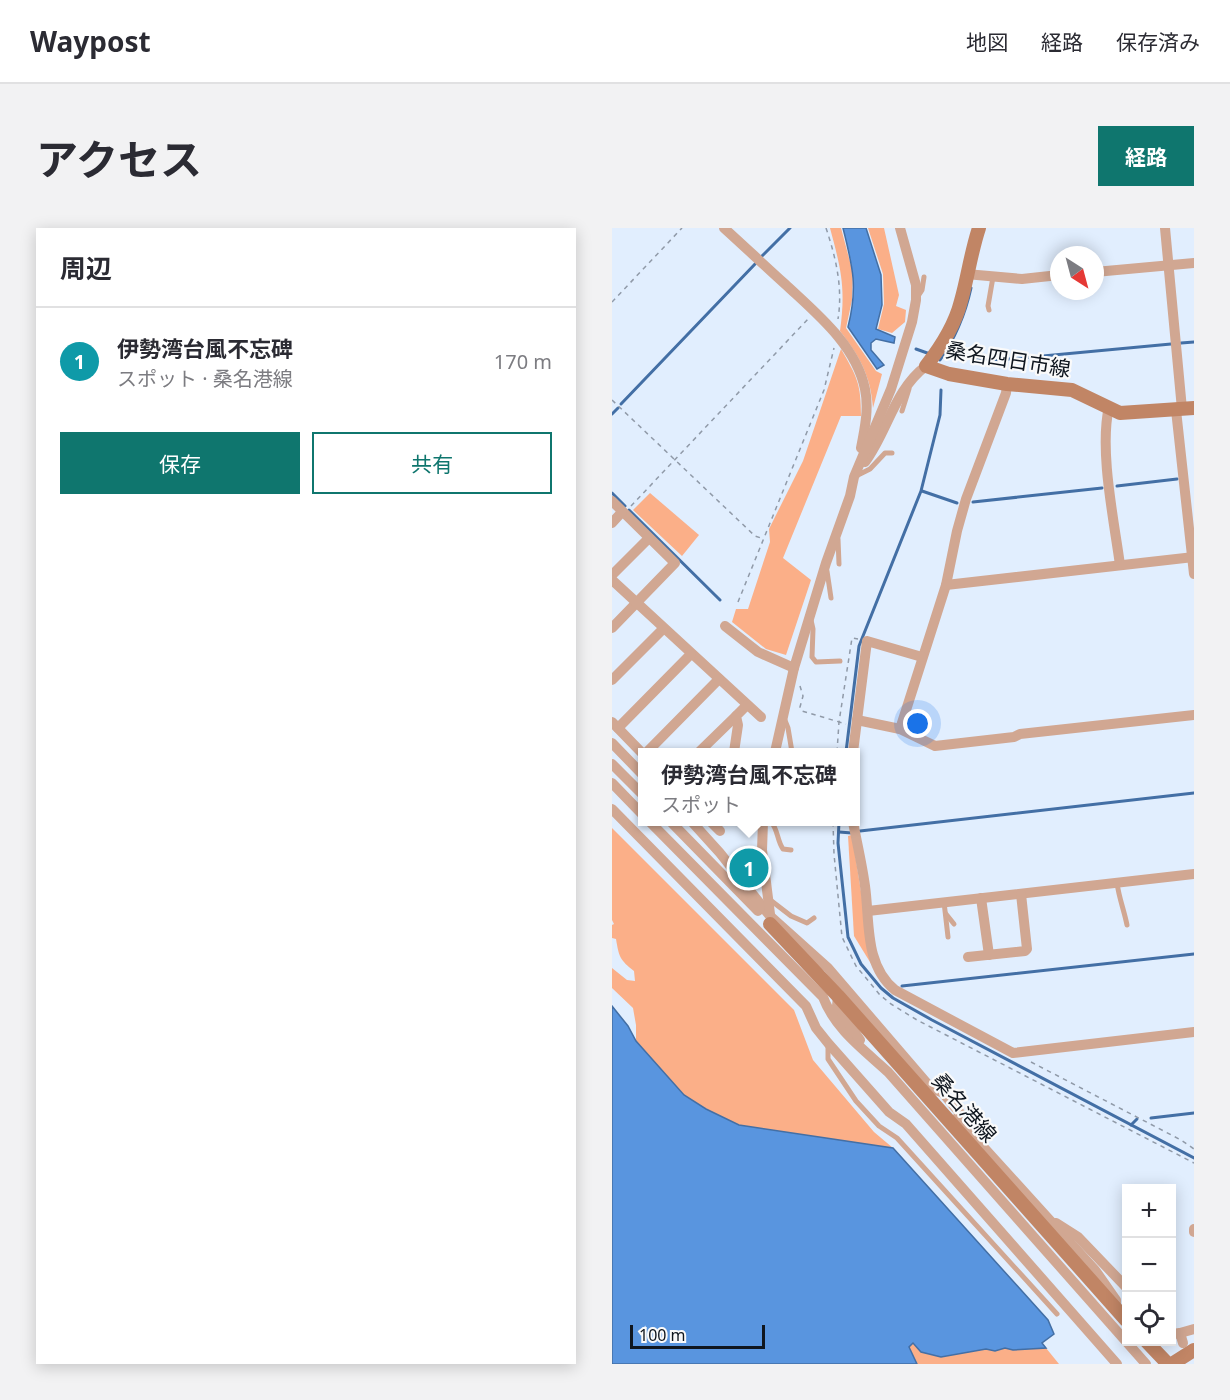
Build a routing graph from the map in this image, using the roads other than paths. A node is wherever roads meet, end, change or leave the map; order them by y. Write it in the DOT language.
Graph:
graph roads {
  1 [pos="724,228"];
  2 [pos="900,228"];
  3 [pos="979,228"];
  4 [pos="1165,228"];
  5 [pos="1194,263"];
  6 [pos="1169,265"];
  7 [pos="1104,271"];
  8 [pos="966,274"];
  9 [pos="987,275"];
  10 [pos="1050,276"];
  11 [pos="924,277"];
  12 [pos="916,300"];
  13 [pos="989,310"];
  14 [pos="930,368"];
  15 [pos="1007,384"];
  16 [pos="904,387"];
  17 [pos="1109,406"];
  18 [pos="1184,409"];
  19 [pos="902,411"];
  20 [pos="892,453"];
  21 [pos="854,477"];
  22 [pos="612,501"];
  23 [pos="623,513"];
  24 [pos="612,523"];
  25 [pos="838,528"];
  26 [pos="649,538"];
  27 [pos="1193,557"];
  28 [pos="826,564"];
  29 [pos="839,564"];
  30 [pos="1120,565"];
  31 [pos="1194,573"];
  32 [pos="612,574"];
  33 [pos="612,580"];
  34 [pos="946,585"];
  35 [pos="831,598"];
  36 [pos="636,604"];
  37 [pos="810,614"];
  38 [pos="725,626"];
  39 [pos="612,628"];
  40 [pos="663,629"];
  41 [pos="691,654"];
  42 [pos="922,657"];
  43 [pos="840,661"];
  44 [pos="794,668"];
  45 [pos="719,679"];
  46 [pos="612,680"];
  47 [pos="747,705"];
  48 [pos="736,716"];
  49 [pos="1194,716"];
  50 [pos="761,717"];
  51 [pos="783,717"];
  52 [pos="857,720"];
  53 [pos="615,725"];
  54 [pos="900,729"];
  55 [pos="612,743"];
  56 [pos="640,748"];
  57 [pos="650,748"];
  58 [pos="704,748"];
  59 [pos="735,748"];
  60 [pos="777,748"];
  61 [pos="791,748"];
  62 [pos="854,748"];
  63 [pos="612,764"];
  64 [pos="638,770"];
  65 [pos="612,783"];
  66 [pos="638,790"];
  67 [pos="612,809"];
  68 [pos="638,810"];
  69 [pos="654,826"];
  70 [pos="675,826"];
  71 [pos="696,826"];
  72 [pos="763,826"];
  73 [pos="775,826"];
  74 [pos="854,826"];
  75 [pos="791,850"];
  76 [pos="1194,874"];
  77 [pos="1117,883"];
  78 [pos="1021,894"];
  79 [pos="767,898"];
  80 [pos="981,898"];
  81 [pos="944,902"];
  82 [pos="868,910"];
  83 [pos="946,914"];
  84 [pos="814,918"];
  85 [pos="770,920"];
  86 [pos="954,924"];
  87 [pos="1127,925"];
  88 [pos="948,937"];
  89 [pos="989,955"];
  90 [pos="969,957"];
  91 [pos="838,996"];
  92 [pos="1194,1032"];
  93 [pos="828,1043"];
  94 [pos="869,1055"];
  95 [pos="927,1098"];
  96 [pos="963,1122"];
  97 [pos="1046,1217"];
  98 [pos="1122,1283"];
  99 [pos="1057,1314"];
  100 [pos="1122,1315"];
  101 [pos="1194,1329"];
  102 [pos="1182,1340"];
  103 [pos="1152,1346"];
  104 [pos="1117,1364"];
  105 [pos="1146,1364"];
  106 [pos="1170,1364"];
  1 -- 21 [label="street"];
  2 -- 12 [label="street"];
  3 -- 8 [label="main road, 桑名四日市線"];
  4 -- 6 [label="street"];
  5 -- 6 [label="street"];
  6 -- 7 [label="street"];
  6 -- 18 [label="street"];
  8 -- 9 [label="street"];
  8 -- 14 [label="main road, 桑名四日市線"];
  9 -- 10 [label="street"];
  9 -- 13 [label="lane"];
  11 -- 12 [label="lane"];
  12 -- 21 [label="street"];
  14 -- 15 [label="main road, 桑名四日市線"];
  14 -- 16 [label="street"];
  15 -- 17 [label="main road, 桑名四日市線"];
  15 -- 34 [label="street"];
  16 -- 19 [label="lane"];
  16 -- 21 [label="street"];
  17 -- 18 [label="main road, 桑名四日市線"];
  17 -- 30 [label="street"];
  18 -- 27 [label="street"];
  20 -- 21 [label="lane"];
  21 -- 25 [label="street"];
  22 -- 23 [label="street"];
  23 -- 24 [label="street"];
  23 -- 26 [label="street"];
  25 -- 28 [label="street"];
  25 -- 29 [label="lane"];
  26 -- 32 [label="street"];
  26 -- 36 [label="street"];
  27 -- 30 [label="street"];
  27 -- 31 [label="street"];
  28 -- 35 [label="lane"];
  28 -- 37 [label="street"];
  30 -- 34 [label="street"];
  33 -- 36 [label="street"];
  34 -- 42 [label="street"];
  36 -- 39 [label="street"];
  36 -- 40 [label="street"];
  37 -- 43 [label="lane"];
  37 -- 44 [label="street"];
  38 -- 44 [label="street"];
  40 -- 41 [label="street"];
  40 -- 46 [label="street"];
  41 -- 45 [label="street"];
  41 -- 53 [label="street"];
  42 -- 52 [label="street"];
  42 -- 54 [label="street"];
  44 -- 51 [label="street"];
  45 -- 47 [label="street"];
  45 -- 57 [label="street"];
  47 -- 48 [label="street"];
  47 -- 50 [label="street"];
  48 -- 58 [label="street"];
  48 -- 59 [label="street"];
  49 -- 54 [label="street"];
  51 -- 60 [label="street"];
  51 -- 61 [label="lane"];
  52 -- 54 [label="street"];
  52 -- 62 [label="street"];
  53 -- 56 [label="street"];
  55 -- 64 [label="street"];
  63 -- 66 [label="street"];
  65 -- 68 [label="street"];
  67 -- 93 [label="street"];
  69 -- 94 [label="street"];
  70 -- 85 [label="street"];
  71 -- 85 [label="street"];
  72 -- 79 [label="street"];
  73 -- 75 [label="lane"];
  74 -- 82 [label="street"];
  76 -- 77 [label="street"];
  77 -- 78 [label="street"];
  77 -- 87 [label="lane"];
  78 -- 80 [label="street"];
  78 -- 89 [label="street"];
  79 -- 84 [label="lane"];
  79 -- 85 [label="street"];
  80 -- 81 [label="street"];
  80 -- 89 [label="street"];
  81 -- 82 [label="street"];
  81 -- 83 [label="lane"];
  82 -- 92 [label="street"];
  83 -- 86 [label="lane"];
  83 -- 88 [label="lane"];
  85 -- 91 [label="main road, 桑名港線"];
  85 -- 96 [label="street"];
  89 -- 90 [label="street"];
  91 -- 94 [label="street"];
  91 -- 95 [label="main road, 桑名港線"];
  93 -- 99 [label="lane"];
  93 -- 104 [label="street"];
  94 -- 105 [label="street"];
  95 -- 96 [label="street"];
  95 -- 100 [label="main road, 桑名港線"];
  96 -- 97 [label="street"];
  97 -- 98 [label="street"];
  97 -- 100 [label="street"];
  101 -- 102 [label="street"];
  102 -- 106 [label="main road"];
  103 -- 106 [label="main road"];
}
